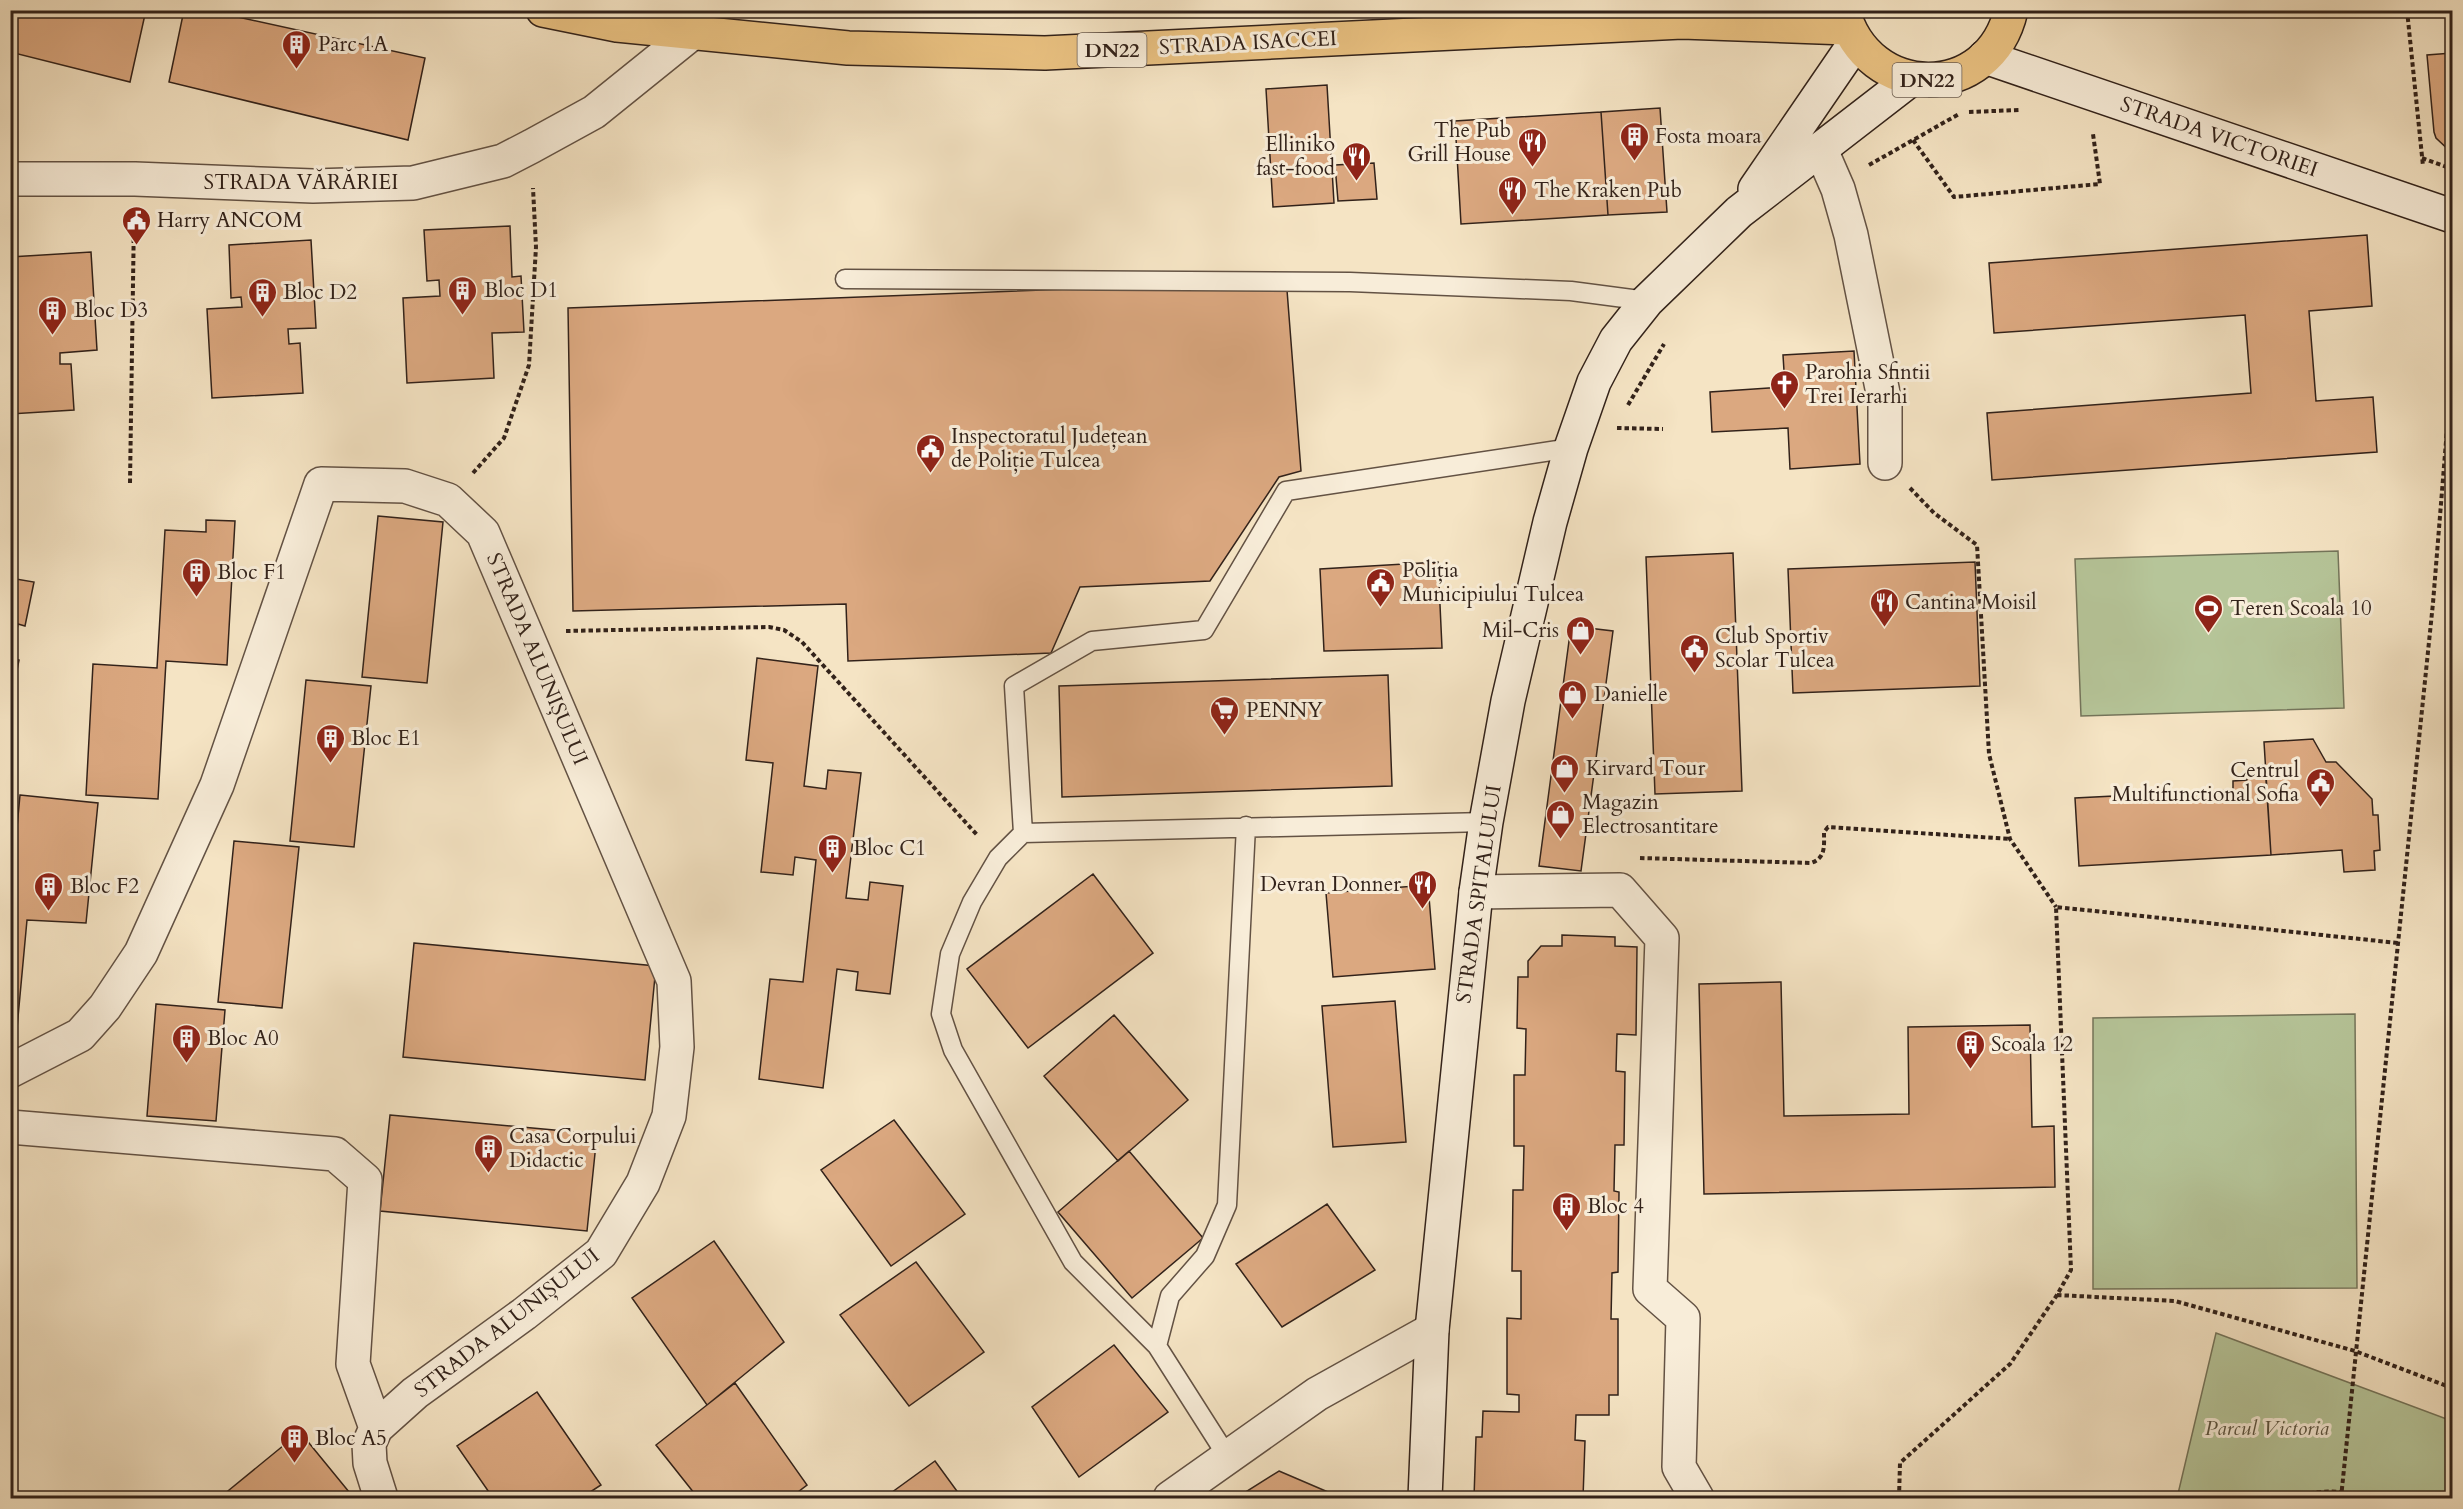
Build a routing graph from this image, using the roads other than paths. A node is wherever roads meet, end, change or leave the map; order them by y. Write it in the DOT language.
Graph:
graph roads {
  1 [pos="543,10"];
  2 [pos="2011,10"];
  3 [pos="1848,27"];
  4 [pos="692,33"];
  5 [pos="1985,57"];
  6 [pos="1911,79"];
  7 [pos="1821,150"];
  8 [pos="10,179"];
  9 [pos="1739,212"];
  10 [pos="2452,216"];
  11 [pos="845,279"];
  12 [pos="1647,301"];
  13 [pos="1571,448"];
  14 [pos="1885,463"];
  15 [pos="1486,822"];
  16 [pos="1246,826"];
  17 [pos="1023,833"];
  18 [pos="1476,892"];
  19 [pos="10,1071"];
  20 [pos="10,1127"];
  21 [pos="1432,1330"];
  22 [pos="1157,1346"];
  23 [pos="376,1428"];
  24 [pos="1227,1456"];
  25 [pos="381,1498"];
  26 [pos="1170,1498"];
  27 [pos="1425,1498"];
  28 [pos="1697,1498"];
  1 -- 4 [label="main road, STRADA ISACCEI / DN22"];
  2 -- 5 [label="main road, DN22"];
  3 -- 4 [label="main road, STRADA ISACCEI / DN22"];
  3 -- 6 [label="main road, DN22"];
  3 -- 9 [label="street, STRADA SPITALULUI"];
  4 -- 8 [label="street, STRADA VĂRĂRIEI"];
  5 -- 6 [label="main road, DN22"];
  5 -- 10 [label="street, STRADA VICTORIEI"];
  6 -- 7 [label="street, STRADA SPITALULUI"];
  7 -- 9 [label="street, STRADA SPITALULUI"];
  7 -- 14 [label="street"];
  9 -- 12 [label="street, STRADA SPITALULUI"];
  11 -- 12 [label="lane"];
  12 -- 13 [label="street, STRADA SPITALULUI"];
  13 -- 15 [label="street, STRADA SPITALULUI"];
  13 -- 17 [label="lane"];
  15 -- 16 [label="lane"];
  15 -- 18 [label="street, STRADA SPITALULUI"];
  16 -- 17 [label="lane"];
  16 -- 22 [label="lane"];
  17 -- 22 [label="lane"];
  18 -- 21 [label="street, STRADA SPITALULUI"];
  18 -- 28 [label="street"];
  19 -- 23 [label="street, STRADA ALUNIȘULUI"];
  20 -- 23 [label="street"];
  21 -- 24 [label="street"];
  21 -- 27 [label="street, STRADA SPITALULUI"];
  22 -- 24 [label="lane"];
  23 -- 25 [label="street"];
  24 -- 26 [label="street"];
}
